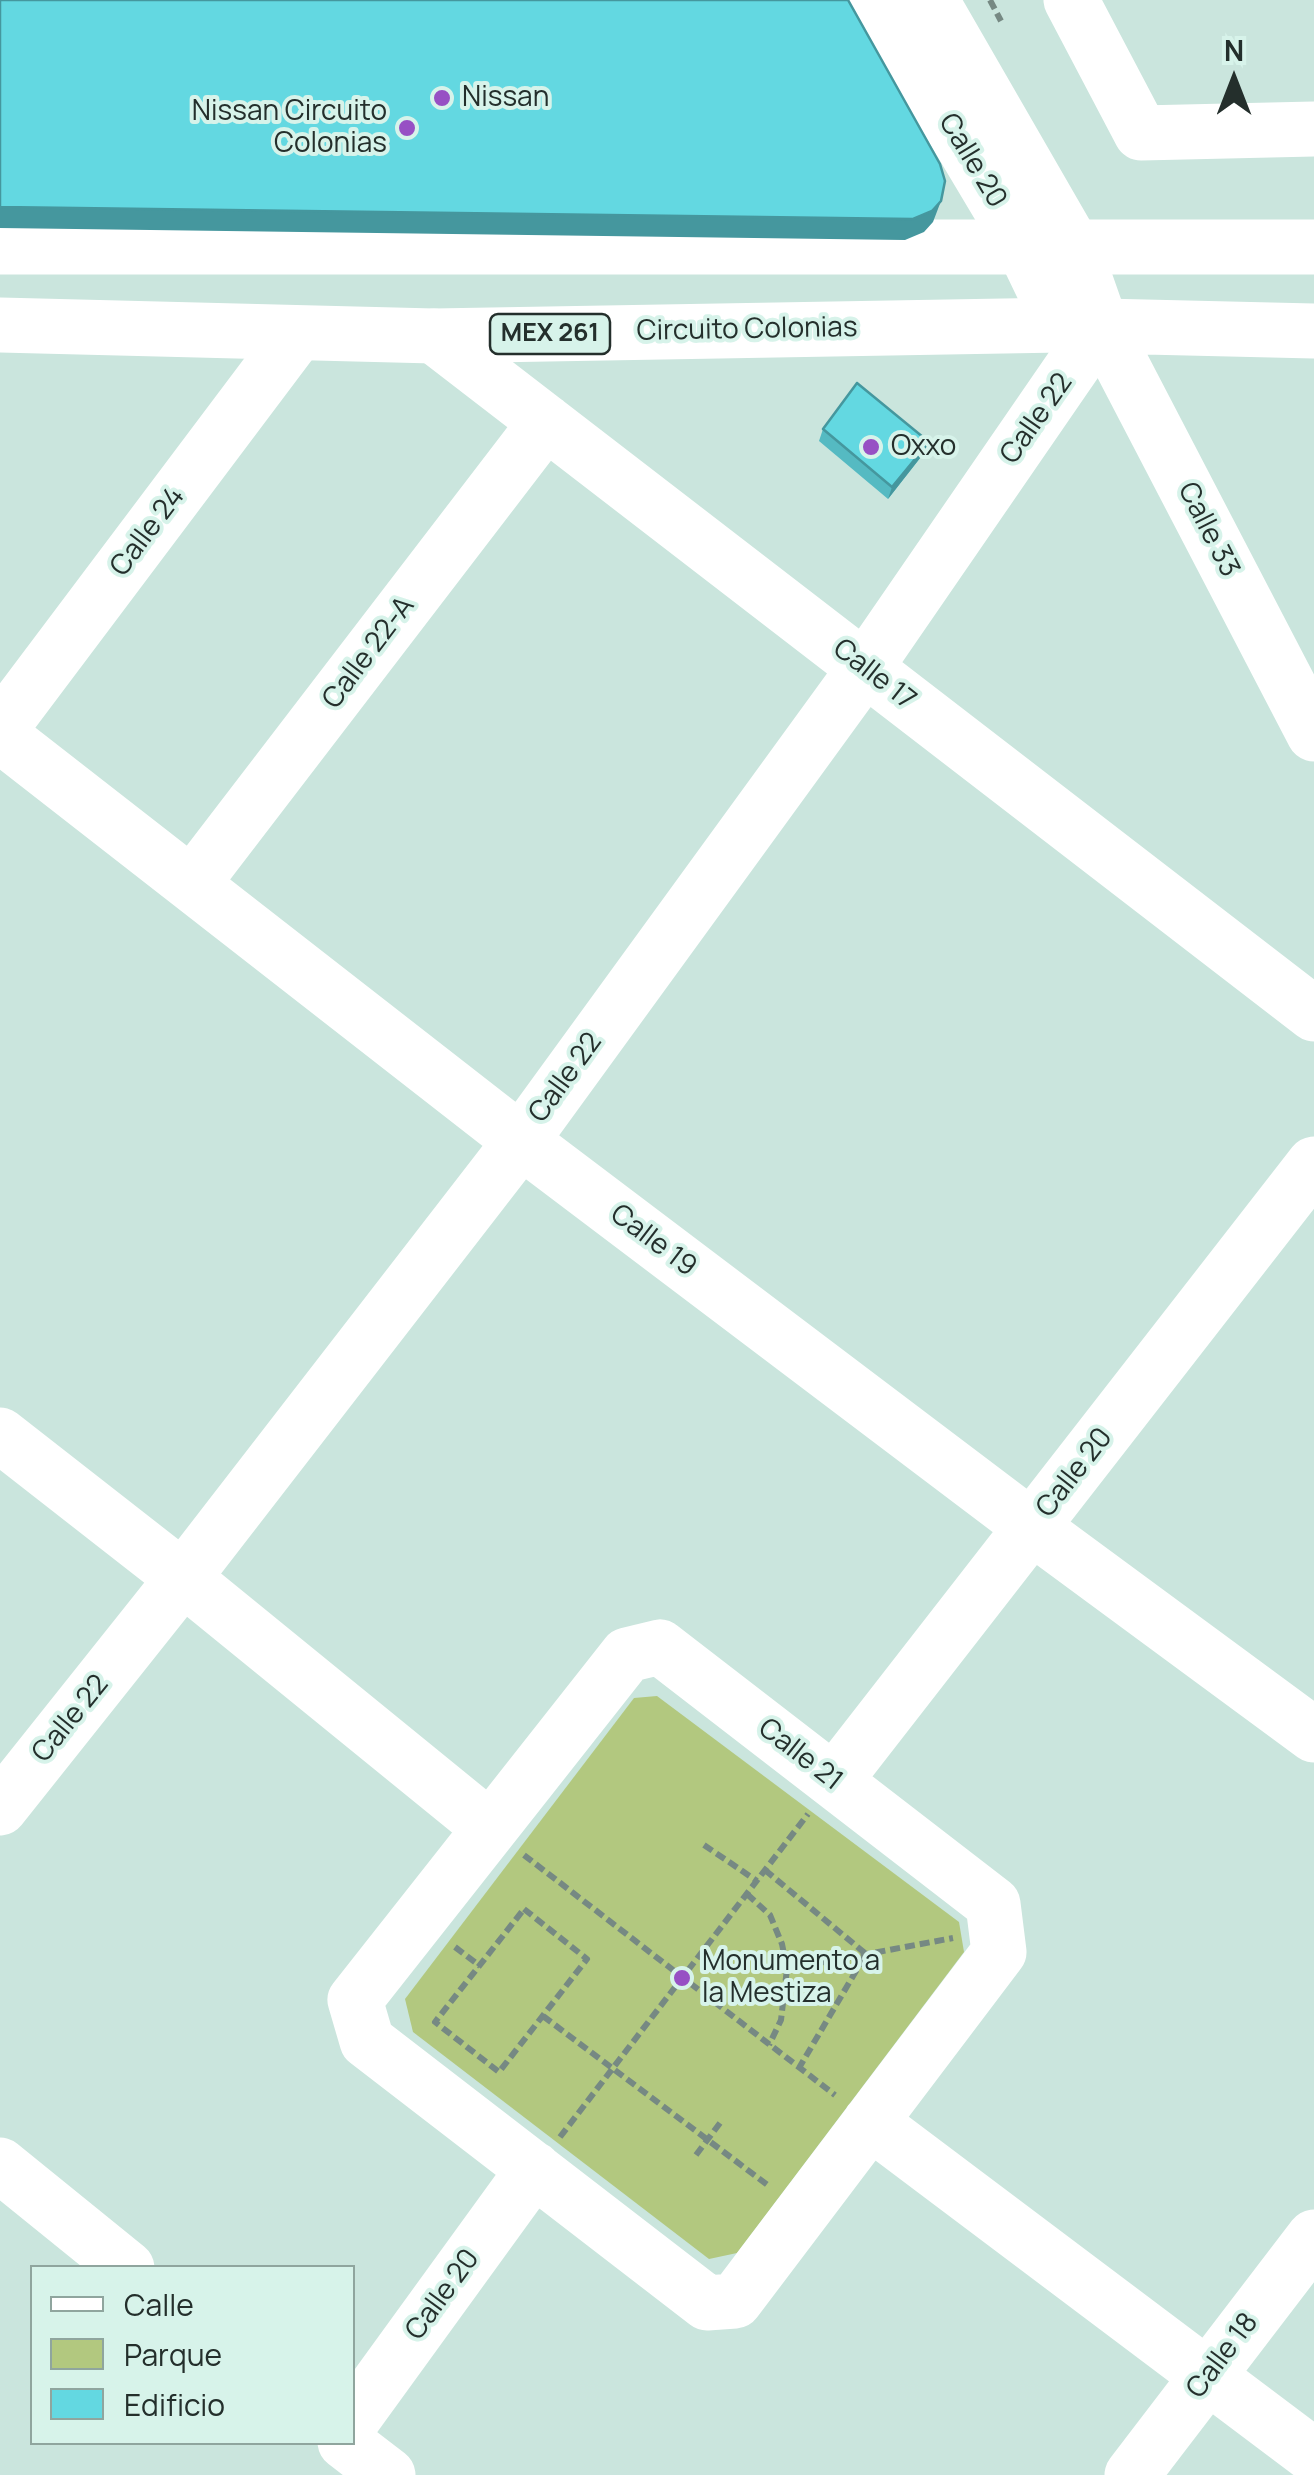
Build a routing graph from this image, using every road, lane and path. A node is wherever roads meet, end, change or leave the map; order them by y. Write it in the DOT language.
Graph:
graph roads {
  1 [pos="932,0"];
  2 [pos="1072,0"];
  3 [pos="856,4"];
  4 [pos="1314,129"];
  5 [pos="1304,236"];
  6 [pos="0,247"];
  7 [pos="1049,248"];
  8 [pos="0,324"];
  9 [pos="1081,325"];
  10 [pos="1314,331"];
  11 [pos="296,334"];
  12 [pos="434,336"];
  13 [pos="546,422"];
  14 [pos="865,668"];
  15 [pos="0,732"];
  16 [pos="1314,734"];
  17 [pos="192,884"];
  18 [pos="1314,1014"];
  19 [pos="521,1140"];
  20 [pos="1314,1164"];
  21 [pos="0,1435"];
  22 [pos="1033,1528"];
  23 [pos="183,1578"];
  24 [pos="1314,1736"];
  25 [pos="834,1781"];
  26 [pos="0,1808"];
  27 [pos="502,1837"];
  28 [pos="704,1845"];
  29 [pos="765,1870"];
  30 [pos="757,1881"];
  31 [pos="747,1894"];
  32 [pos="966,1936"];
  33 [pos="442,1938"];
  34 [pos="866,1954"];
  35 [pos="480,1966"];
  36 [pos="787,1969"];
  37 [pos="682,1978"];
  38 [pos="543,2016"];
  39 [pos="769,2045"];
  40 [pos="614,2068"];
  41 [pos="799,2068"];
  42 [pos="854,2110"];
  43 [pos="720,2123"];
  44 [pos="708,2140"];
  45 [pos="696,2155"];
  46 [pos="0,2165"];
  47 [pos="534,2170"];
  48 [pos="784,2197"];
  49 [pos="1314,2238"];
  50 [pos="123,2265"];
  51 [pos="1209,2374"];
  52 [pos="355,2416"];
  53 [pos="334,2445"];
  54 [pos="348,2445"];
  55 [pos="1314,2456"];
  56 [pos="311,2475"];
  57 [pos="388,2475"];
  58 [pos="1132,2475"];
  1 -- 7 [label="street, Calle 20"];
  2 -- 4 [label="street"];
  3 -- 7 [label="street, Calle 20"];
  5 -- 7 [label="street"];
  6 -- 7 [label="street"];
  7 -- 9 [label="street, Calle 20"];
  8 -- 11 [label="street, Circuito Colonias / MEX 261"];
  9 -- 10 [label="street, Circuito Colonias / MEX 261"];
  9 -- 12 [label="street, Circuito Colonias / MEX 261"];
  9 -- 14 [label="street, Calle 22"];
  9 -- 16 [label="street, Calle 33"];
  11 -- 12 [label="street, Circuito Colonias / MEX 261"];
  11 -- 15 [label="street, Calle 24"];
  12 -- 13 [label="street, Calle 17"];
  13 -- 14 [label="street, Calle 17"];
  13 -- 17 [label="street, Calle 22-A"];
  14 -- 18 [label="street, Calle 17"];
  14 -- 19 [label="street, Calle 22"];
  15 -- 17 [label="street, Calle 19"];
  17 -- 19 [label="street, Calle 19"];
  19 -- 22 [label="street, Calle 19"];
  19 -- 23 [label="street, Calle 22"];
  20 -- 22 [label="street, Calle 20"];
  21 -- 23 [label="street"];
  22 -- 24 [label="street, Calle 19"];
  22 -- 25 [label="street, Calle 20"];
  23 -- 26 [label="street, Calle 22"];
  23 -- 27 [label="street"];
  25 -- 27 [label="street, Calle 21"];
  25 -- 29 [label="path"];
  25 -- 42 [label="street, Calle 21"];
  27 -- 37 [label="path"];
  27 -- 47 [label="street"];
  28 -- 30 [label="path"];
  29 -- 30 [label="path"];
  29 -- 34 [label="path"];
  30 -- 31 [label="path"];
  31 -- 36 [label="path"];
  31 -- 37 [label="path"];
  32 -- 34 [label="path"];
  33 -- 35 [label="path"];
  34 -- 36 [label="path"];
  34 -- 41 [label="path"];
  35 -- 38 [label="path"];
  35 -- 38 [label="path"];
  36 -- 39 [label="path"];
  37 -- 39 [label="path"];
  37 -- 40 [label="path"];
  38 -- 40 [label="path"];
  39 -- 41 [label="path"];
  40 -- 44 [label="path"];
  40 -- 47 [label="path"];
  41 -- 42 [label="path"];
  42 -- 47 [label="street"];
  42 -- 51 [label="street"];
  43 -- 44 [label="path"];
  44 -- 45 [label="path"];
  44 -- 48 [label="path"];
  46 -- 50 [label="street"];
  47 -- 52 [label="street, Calle 20"];
  49 -- 51 [label="street, Calle 18"];
  51 -- 55 [label="street"];
  51 -- 58 [label="street, Calle 18"];
  53 -- 56 [label="street"];
  54 -- 57 [label="street"];
}
